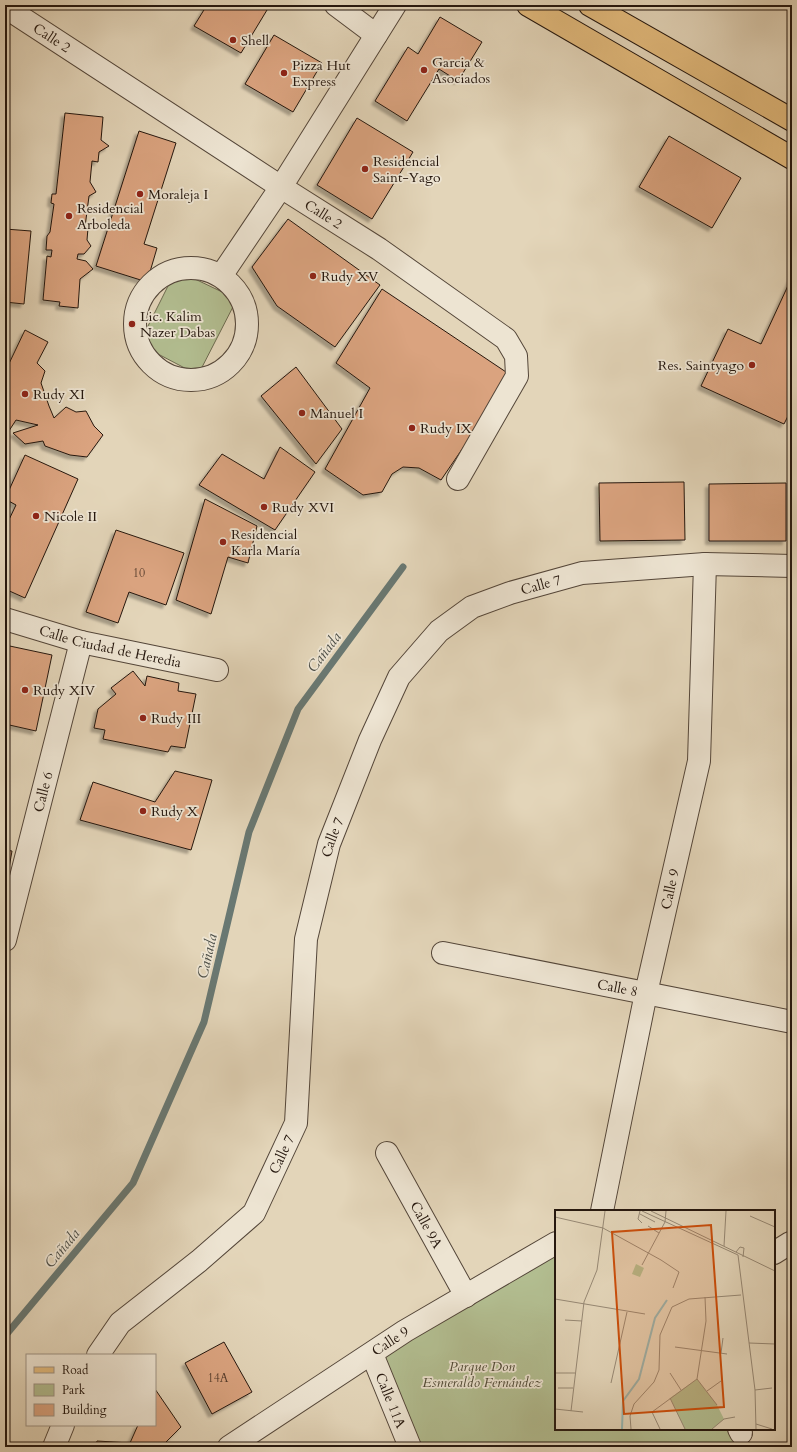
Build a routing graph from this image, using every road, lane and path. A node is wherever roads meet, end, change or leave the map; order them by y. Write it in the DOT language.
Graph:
graph roads {
  1 [pos="336,5"];
  2 [pos="395,5"];
  3 [pos="528,5"];
  4 [pos="590,5"];
  5 [pos="5,7"];
  6 [pos="376,36"];
  7 [pos="792,120"];
  8 [pos="792,158"];
  9 [pos="281,187"];
  10 [pos="221,276"];
  11 [pos="458,479"];
  12 [pos="705,564"];
  13 [pos="792,566"];
  14 [pos="5,619"];
  15 [pos="81,642"];
  16 [pos="217,670"];
  17 [pos="5,940"];
  18 [pos="443,953"];
  19 [pos="646,993"];
  20 [pos="792,1022"];
  21 [pos="387,1153"];
  22 [pos="602,1210"];
  23 [pos="555,1244"];
  24 [pos="466,1296"];
  25 [pos="99,1354"];
  26 [pos="372,1354"];
  27 [pos="63,1426"];
  28 [pos="54,1447"];
  29 [pos="229,1447"];
  30 [pos="410,1447"];
  1 -- 6 [label="street"];
  2 -- 6 [label="street"];
  3 -- 8 [label="main road"];
  4 -- 7 [label="main road"];
  5 -- 9 [label="street, Calle 2"];
  6 -- 9 [label="street"];
  9 -- 10 [label="street"];
  9 -- 11 [label="street, Calle 2"];
  10 -- 10 [label="street"];
  12 -- 13 [label="street, Calle 7"];
  12 -- 19 [label="street, Calle 9"];
  12 -- 25 [label="street, Calle 7"];
  14 -- 15 [label="street, Calle Ciudad de Heredia"];
  15 -- 16 [label="street, Calle Ciudad de Heredia"];
  15 -- 17 [label="street, Calle 6"];
  18 -- 19 [label="street, Calle 8"];
  19 -- 20 [label="street, Calle 8"];
  19 -- 22 [label="street, Calle 9"];
  21 -- 24 [label="street, Calle 9A"];
  23 -- 24 [label="street, Calle 9"];
  24 -- 26 [label="street, Calle 9"];
  26 -- 29 [label="street, Calle 9"];
  26 -- 30 [label="street, Calle 11A"];
  27 -- 28 [label="street"];
}
